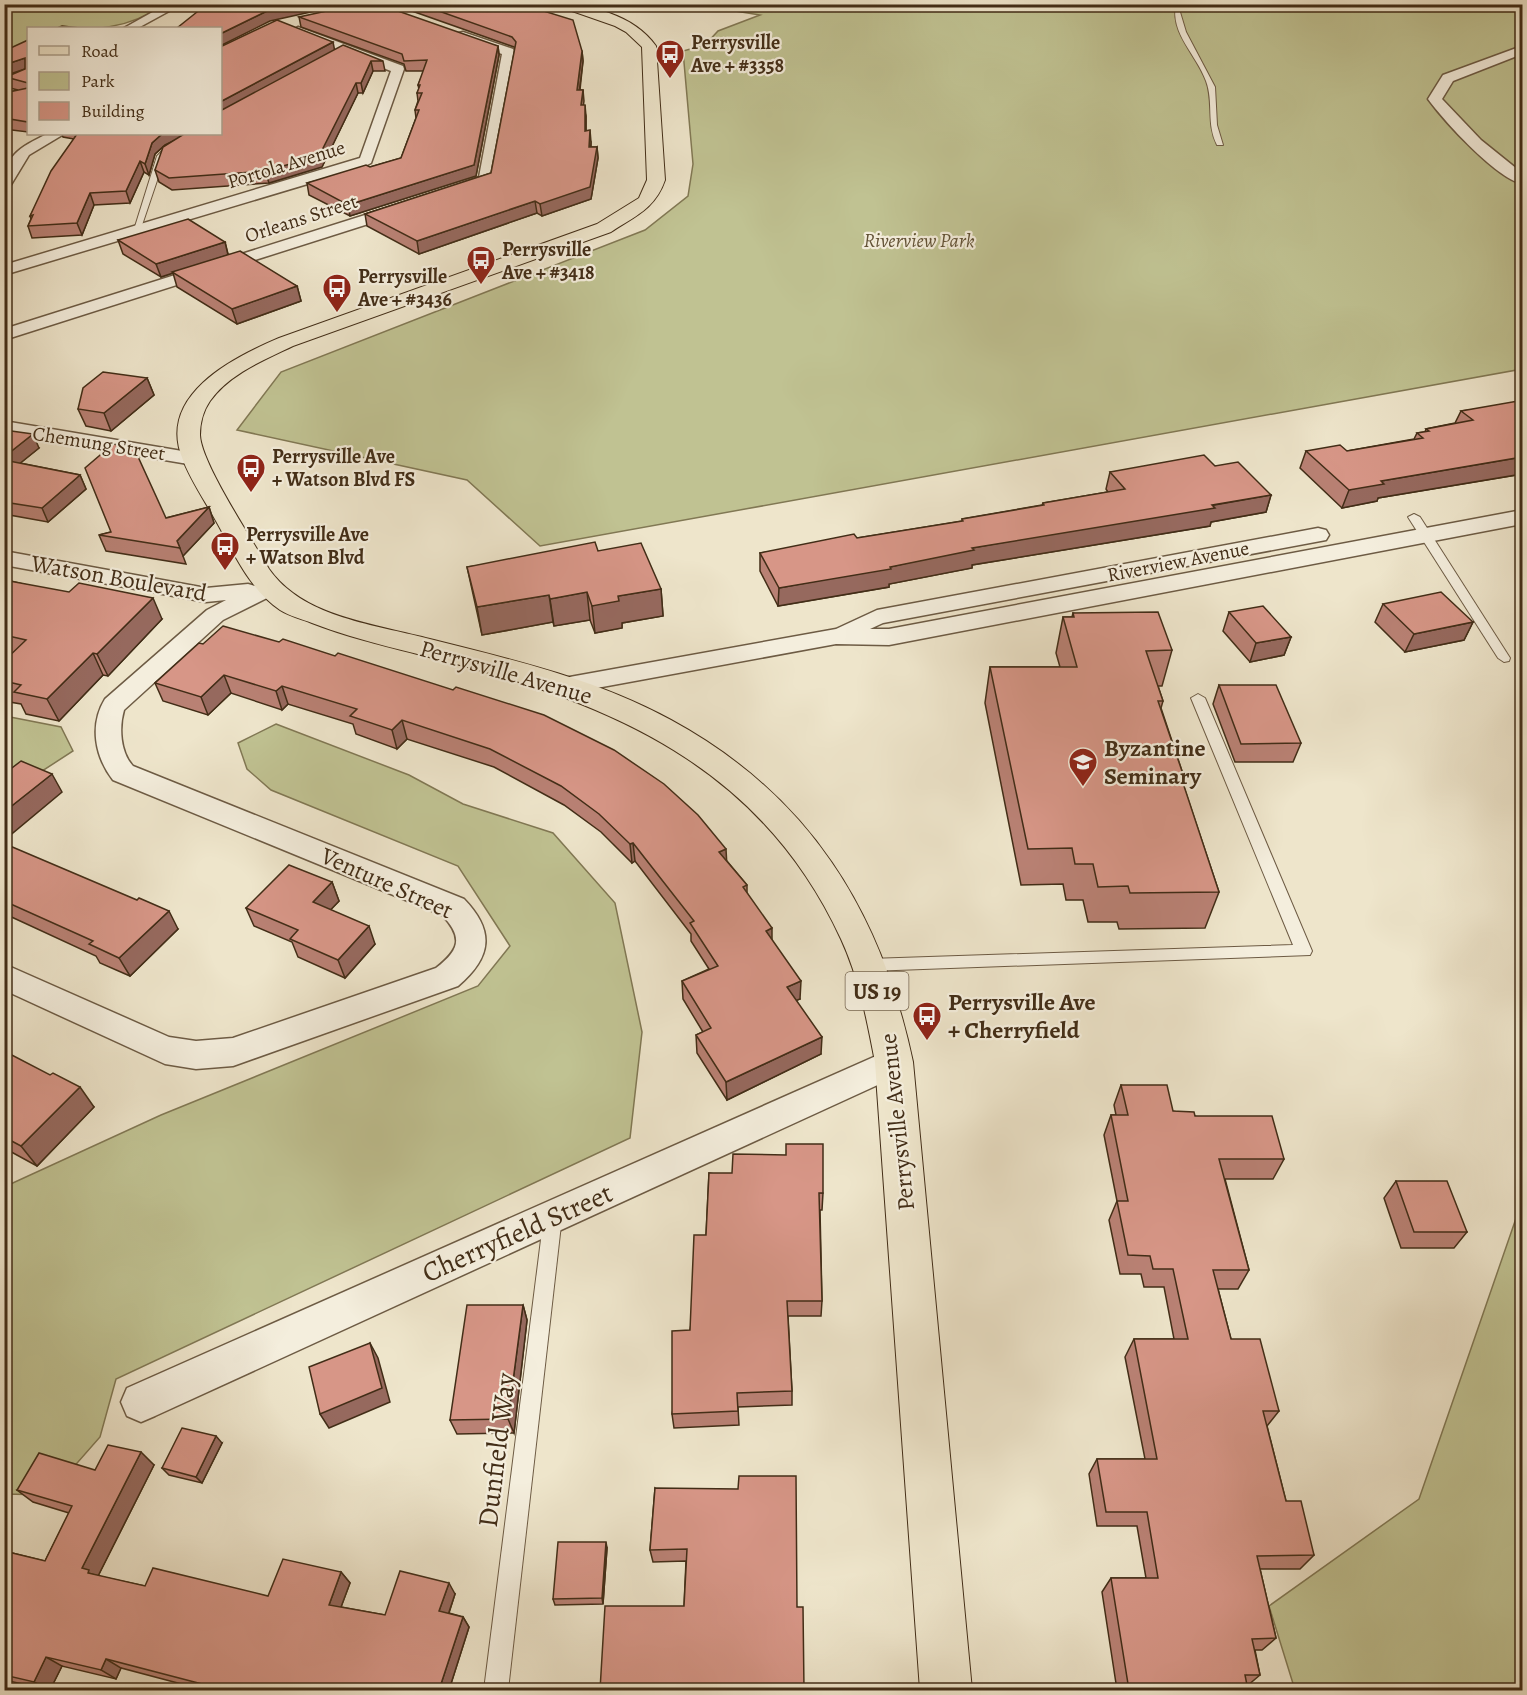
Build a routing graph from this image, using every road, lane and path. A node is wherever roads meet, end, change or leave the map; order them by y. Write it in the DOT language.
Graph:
graph roads {
  1 [pos="177,4"];
  2 [pos="558,4"];
  3 [pos="1179,4"];
  4 [pos="292,23"];
  5 [pos="131,27"];
  6 [pos="453,33"];
  7 [pos="1522,50"];
  8 [pos="27,74"];
  9 [pos="4,84"];
  10 [pos="55,135"];
  11 [pos="195,135"];
  12 [pos="1220,143"];
  13 [pos="1522,179"];
  14 [pos="4,185"];
  15 [pos="437,197"];
  16 [pos="414,204"];
  17 [pos="136,231"];
  18 [pos="4,270"];
  19 [pos="4,335"];
  20 [pos="4,427"];
  21 [pos="194,459"];
  22 [pos="1522,498"];
  23 [pos="1522,517"];
  24 [pos="1420,526"];
  25 [pos="4,558"];
  26 [pos="269,588"];
  27 [pos="1504,658"];
  28 [pos="564,686"];
  29 [pos="1198,698"];
  30 [pos="868,965"];
  31 [pos="4,976"];
  32 [pos="894,1062"];
  33 [pos="552,1216"];
  34 [pos="141,1402"];
  35 [pos="496,1690"];
  36 [pos="945,1690"];
  1 -- 5 [label="street"];
  2 -- 21 [label="main road, Perrysville Avenue / US 19"];
  3 -- 12 [label="lane"];
  4 -- 17 [label="street, Portola Avenue"];
  6 -- 15 [label="street"];
  7 -- 13 [label="street"];
  8 -- 9 [label="street"];
  10 -- 14 [label="street"];
  11 -- 17 [label="lane"];
  16 -- 19 [label="street, Orleans Street"];
  17 -- 18 [label="street, Portola Avenue"];
  20 -- 21 [label="street, Chemung Street"];
  21 -- 26 [label="main road, Perrysville Avenue / US 19"];
  22 -- 24 [label="street, Riverview Avenue"];
  23 -- 24 [label="street, Riverview Avenue"];
  24 -- 27 [label="lane"];
  24 -- 28 [label="street, Riverview Avenue"];
  25 -- 26 [label="street, Watson Boulevard"];
  26 -- 28 [label="main road, Perrysville Avenue / US 19"];
  26 -- 31 [label="street, Venture Street"];
  28 -- 30 [label="main road, Perrysville Avenue / US 19"];
  29 -- 30 [label="lane"];
  30 -- 32 [label="main road, Perrysville Avenue / US 19"];
  32 -- 33 [label="street, Cherryfield Street"];
  32 -- 36 [label="main road, Perrysville Avenue / US 19"];
  33 -- 34 [label="street, Cherryfield Street"];
  33 -- 35 [label="lane, Dunfield Way"];
}
